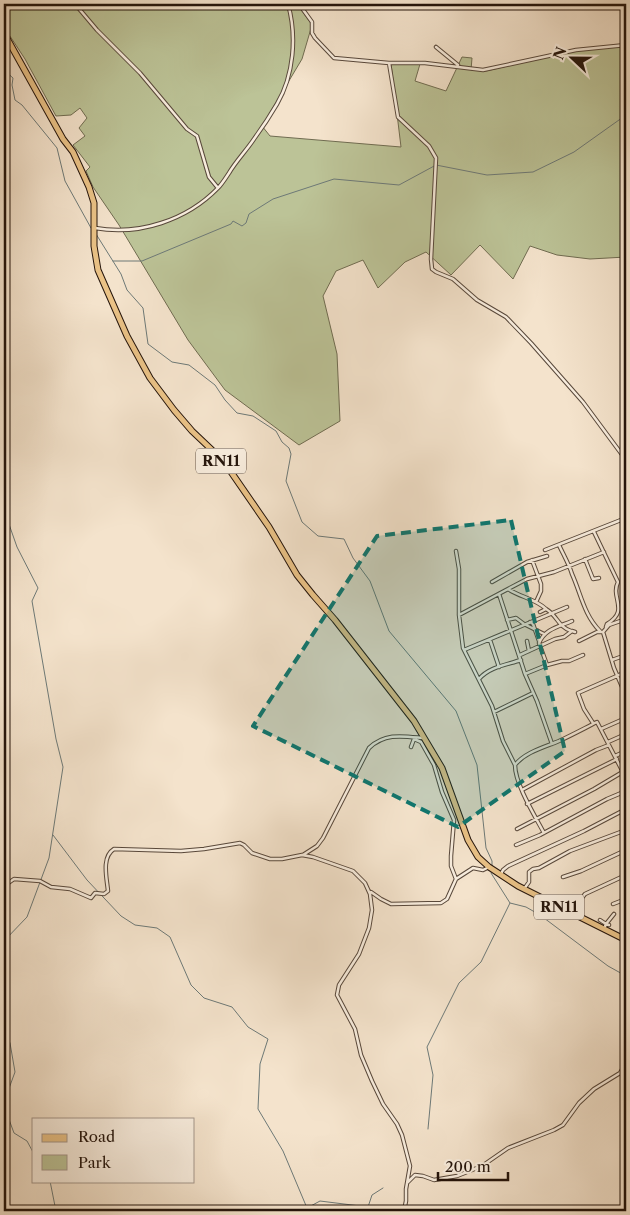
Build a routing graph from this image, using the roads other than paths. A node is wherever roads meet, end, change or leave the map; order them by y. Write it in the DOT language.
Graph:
graph roads {
  1 [pos="76,4"];
  2 [pos="288,4"];
  3 [pos="299,4"];
  4 [pos="4,33"];
  5 [pos="626,45"];
  6 [pos="436,47"];
  7 [pos="389,63"];
  8 [pos="459,66"];
  9 [pos="218,188"];
  10 [pos="94,227"];
  11 [pos="626,460"];
  12 [pos="626,518"];
  13 [pos="594,532"];
  14 [pos="559,545"];
  15 [pos="545,550"];
  16 [pos="456,551"];
  17 [pos="604,552"];
  18 [pos="547,556"];
  19 [pos="532,560"];
  20 [pos="585,560"];
  21 [pos="568,566"];
  22 [pos="538,575"];
  23 [pos="598,578"];
  24 [pos="492,582"];
  25 [pos="508,589"];
  26 [pos="499,594"];
  27 [pos="536,602"];
  28 [pos="567,607"];
  29 [pos="546,609"];
  30 [pos="540,612"];
  31 [pos="552,613"];
  32 [pos="459,615"];
  33 [pos="626,618"];
  34 [pos="507,620"];
  35 [pos="530,621"];
  36 [pos="572,621"];
  37 [pos="524,624"];
  38 [pos="560,626"];
  39 [pos="606,627"];
  40 [pos="511,629"];
  41 [pos="535,630"];
  42 [pos="601,632"];
  43 [pos="544,634"];
  44 [pos="490,640"];
  45 [pos="527,641"];
  46 [pos="579,641"];
  47 [pos="539,644"];
  48 [pos="517,646"];
  49 [pos="464,650"];
  50 [pos="529,651"];
  51 [pos="519,655"];
  52 [pos="583,655"];
  53 [pos="626,655"];
  54 [pos="521,660"];
  55 [pos="612,660"];
  56 [pos="547,665"];
  57 [pos="498,667"];
  58 [pos="626,672"];
  59 [pos="499,673"];
  60 [pos="525,674"];
  61 [pos="617,676"];
  62 [pos="479,679"];
  63 [pos="625,689"];
  64 [pos="534,693"];
  65 [pos="626,696"];
  66 [pos="494,712"];
  67 [pos="626,718"];
  68 [pos="594,723"];
  69 [pos="601,728"];
  70 [pos="626,734"];
  71 [pos="426,738"];
  72 [pos="552,744"];
  73 [pos="609,744"];
  74 [pos="411,747"];
  75 [pos="626,751"];
  76 [pos="616,757"];
  77 [pos="515,765"];
  78 [pos="625,770"];
  79 [pos="626,778"];
  80 [pos="522,790"];
  81 [pos="626,791"];
  82 [pos="527,804"];
  83 [pos="626,809"];
  84 [pos="536,819"];
  85 [pos="517,830"];
  86 [pos="626,830"];
  87 [pos="544,833"];
  88 [pos="516,845"];
  89 [pos="626,850"];
  90 [pos="302,855"];
  91 [pos="491,869"];
  92 [pos="501,875"];
  93 [pos="626,875"];
  94 [pos="563,877"];
  95 [pos="456,879"];
  96 [pos="4,886"];
  97 [pos="523,889"];
  98 [pos="369,891"];
  99 [pos="626,899"];
  100 [pos="613,904"];
  101 [pos="570,913"];
  102 [pos="614,914"];
  103 [pos="600,920"];
  104 [pos="608,924"];
  105 [pos="603,929"];
  106 [pos="626,940"];
  107 [pos="626,979"];
  108 [pos="626,988"];
  109 [pos="626,1063"];
  110 [pos="407,1183"];
  111 [pos="404,1211"];
  1 -- 9 [label="street"];
  2 -- 9 [label="street"];
  3 -- 7 [label="street"];
  4 -- 10 [label="main road, RN11"];
  5 -- 8 [label="street"];
  6 -- 8 [label="street"];
  7 -- 8 [label="street"];
  7 -- 11 [label="street"];
  9 -- 10 [label="street"];
  10 -- 71 [label="main road, RN11"];
  12 -- 13 [label="street"];
  13 -- 14 [label="street"];
  13 -- 17 [label="street"];
  14 -- 15 [label="street"];
  14 -- 21 [label="street"];
  16 -- 32 [label="street"];
  17 -- 20 [label="street"];
  17 -- 39 [label="street"];
  18 -- 19 [label="street"];
  19 -- 22 [label="street"];
  19 -- 24 [label="street"];
  20 -- 21 [label="street"];
  20 -- 23 [label="street"];
  21 -- 22 [label="street"];
  21 -- 42 [label="street"];
  22 -- 25 [label="street"];
  22 -- 27 [label="street"];
  25 -- 26 [label="street"];
  25 -- 27 [label="street"];
  26 -- 32 [label="street"];
  26 -- 34 [label="street"];
  27 -- 29 [label="street"];
  28 -- 31 [label="street"];
  29 -- 30 [label="street"];
  29 -- 31 [label="street"];
  31 -- 35 [label="street"];
  31 -- 38 [label="street"];
  32 -- 49 [label="street"];
  33 -- 39 [label="street"];
  34 -- 37 [label="street"];
  34 -- 40 [label="street"];
  35 -- 37 [label="street"];
  35 -- 41 [label="street"];
  36 -- 38 [label="street"];
  37 -- 40 [label="street"];
  37 -- 41 [label="street"];
  38 -- 43 [label="street"];
  38 -- 47 [label="street"];
  39 -- 42 [label="street"];
  40 -- 44 [label="street"];
  40 -- 48 [label="street"];
  41 -- 43 [label="street"];
  41 -- 47 [label="street"];
  42 -- 46 [label="street"];
  42 -- 55 [label="street"];
  43 -- 47 [label="street"];
  44 -- 49 [label="street"];
  44 -- 57 [label="street"];
  45 -- 50 [label="street"];
  47 -- 50 [label="street"];
  47 -- 56 [label="street"];
  48 -- 50 [label="street"];
  48 -- 51 [label="street"];
  49 -- 62 [label="street"];
  50 -- 51 [label="street"];
  51 -- 54 [label="street"];
  52 -- 56 [label="street"];
  53 -- 55 [label="street"];
  54 -- 57 [label="street"];
  54 -- 60 [label="street"];
  55 -- 61 [label="street"];
  56 -- 60 [label="street"];
  57 -- 59 [label="street"];
  57 -- 62 [label="street"];
  58 -- 61 [label="street"];
  60 -- 64 [label="street"];
  61 -- 63 [label="street"];
  61 -- 68 [label="street"];
  62 -- 66 [label="street"];
  63 -- 65 [label="street"];
  64 -- 66 [label="street"];
  64 -- 72 [label="street"];
  66 -- 77 [label="street"];
  67 -- 69 [label="street"];
  68 -- 69 [label="street"];
  68 -- 72 [label="street"];
  69 -- 73 [label="street"];
  70 -- 73 [label="street"];
  71 -- 90 [label="street"];
  71 -- 91 [label="main road, RN11"];
  72 -- 77 [label="street"];
  73 -- 76 [label="street"];
  73 -- 80 [label="street"];
  74 -- 95 [label="street"];
  75 -- 76 [label="street"];
  76 -- 78 [label="street"];
  76 -- 82 [label="street"];
  77 -- 80 [label="street"];
  78 -- 79 [label="street"];
  78 -- 84 [label="street"];
  80 -- 82 [label="street"];
  81 -- 87 [label="street"];
  82 -- 84 [label="street"];
  83 -- 92 [label="street"];
  84 -- 85 [label="street"];
  84 -- 87 [label="street"];
  86 -- 97 [label="street"];
  87 -- 88 [label="street"];
  89 -- 94 [label="street"];
  90 -- 96 [label="street"];
  90 -- 98 [label="street"];
  91 -- 92 [label="main road, RN11"];
  91 -- 95 [label="street"];
  92 -- 97 [label="main road, RN11"];
  93 -- 101 [label="street"];
  95 -- 98 [label="street"];
  97 -- 101 [label="main road, RN11"];
  98 -- 110 [label="street"];
  99 -- 100 [label="street"];
  101 -- 105 [label="main road, RN11"];
  102 -- 104 [label="street"];
  103 -- 104 [label="street"];
  104 -- 105 [label="street"];
  105 -- 106 [label="main road, RN11"];
  107 -- 108 [label="street"];
  109 -- 110 [label="street"];
  110 -- 111 [label="street"];
}
